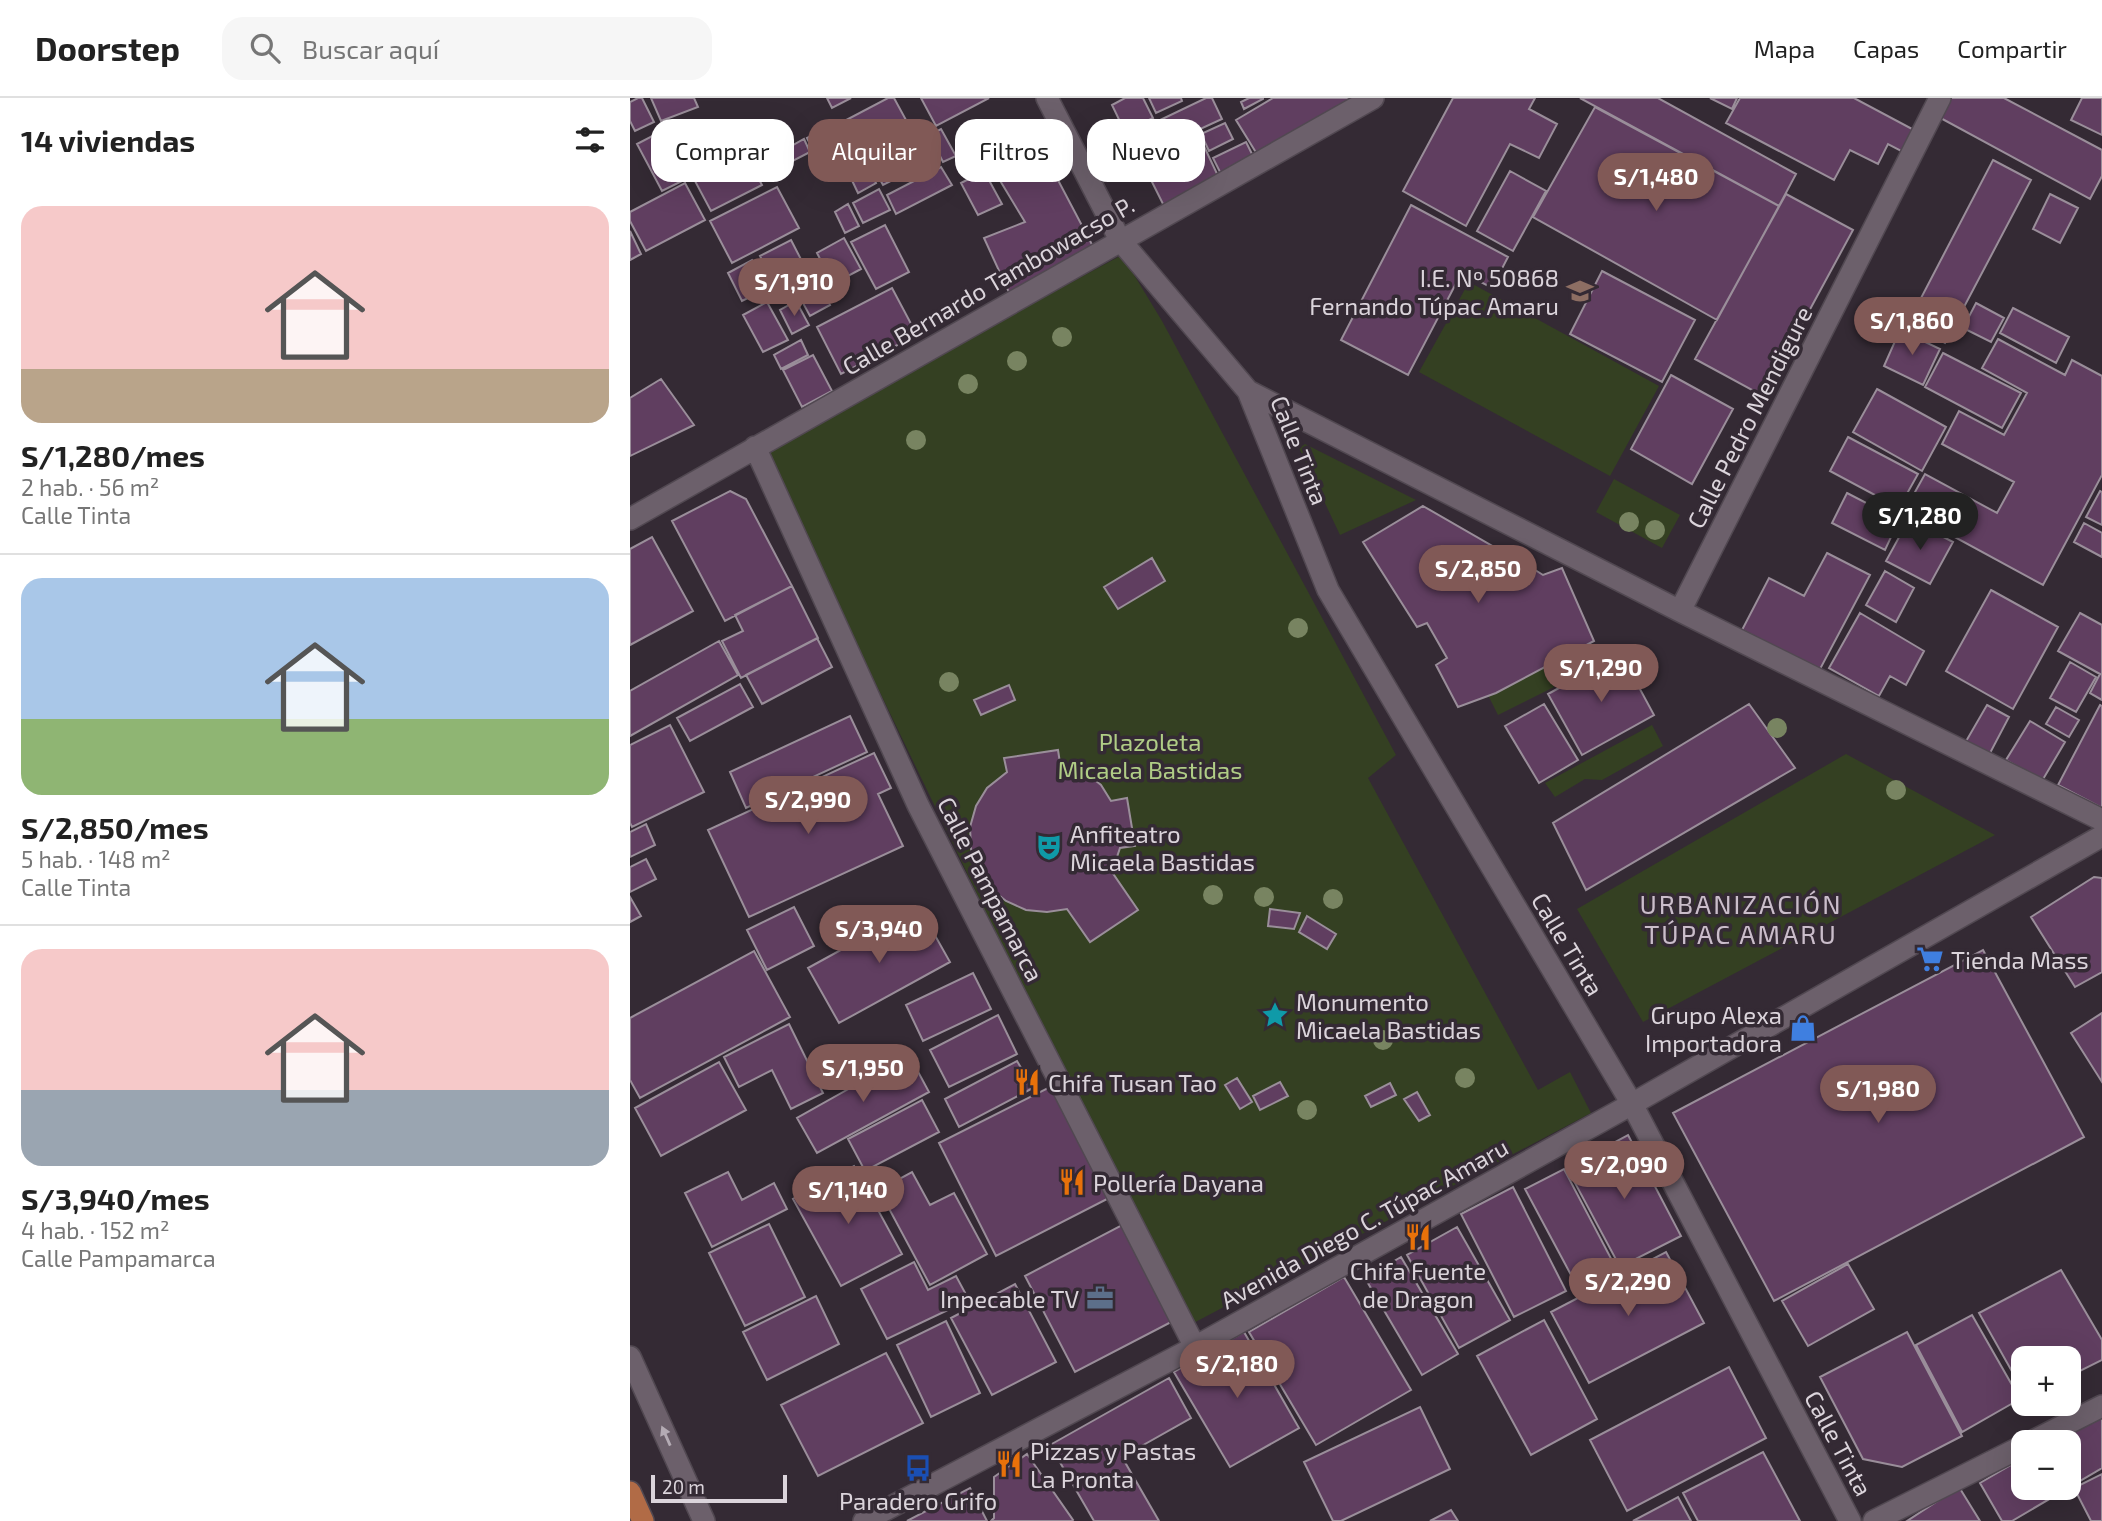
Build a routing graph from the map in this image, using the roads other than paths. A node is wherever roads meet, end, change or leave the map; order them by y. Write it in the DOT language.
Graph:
graph roads {
  1 [pos="1048,98"];
  2 [pos="1373,98"];
  3 [pos="1940,98"];
  4 [pos="1120,240"];
  5 [pos="1248,391"];
  6 [pos="755,447"];
  7 [pos="630,519"];
  8 [pos="1680,611"];
  9 [pos="2102,820"];
  10 [pos="2102,836"];
  11 [pos="1632,1104"];
  12 [pos="1195,1347"];
  13 [pos="630,1357"];
  14 [pos="2102,1406"];
  15 [pos="2055,1430"];
  16 [pos="2011,1452"];
  17 [pos="630,1492"];
  18 [pos="643,1521"];
  19 [pos="704,1521"];
  20 [pos="864,1521"];
  21 [pos="1850,1521"];
  22 [pos="1874,1521"];
  1 -- 4 [label="street, Calle Tinta"];
  2 -- 4 [label="street, Calle Bernardo Tambowacso P."];
  3 -- 8 [label="street, Calle Pedro Mendigure"];
  4 -- 5 [label="street, Calle Tinta"];
  4 -- 6 [label="street, Calle Bernardo Tambowacso P."];
  5 -- 8 [label="street, Calle Tinta"];
  5 -- 11 [label="street, Calle Tinta"];
  6 -- 7 [label="street, Calle Bernardo Tambowacso P."];
  6 -- 12 [label="street, Calle Pampamarca"];
  8 -- 9 [label="street, Calle Tinta"];
  10 -- 11 [label="street, Avenida Diego C. Túpac Amaru"];
  11 -- 12 [label="street, Avenida Diego C. Túpac Amaru"];
  11 -- 21 [label="street, Calle Tinta"];
  12 -- 20 [label="street, Avenida Diego C. Túpac Amaru"];
  19 -- 13 [label="street, one-way"];
  14 -- 15 [label="street"];
  16 -- 22 [label="street"];
  17 -- 18 [label="main road"];
}
